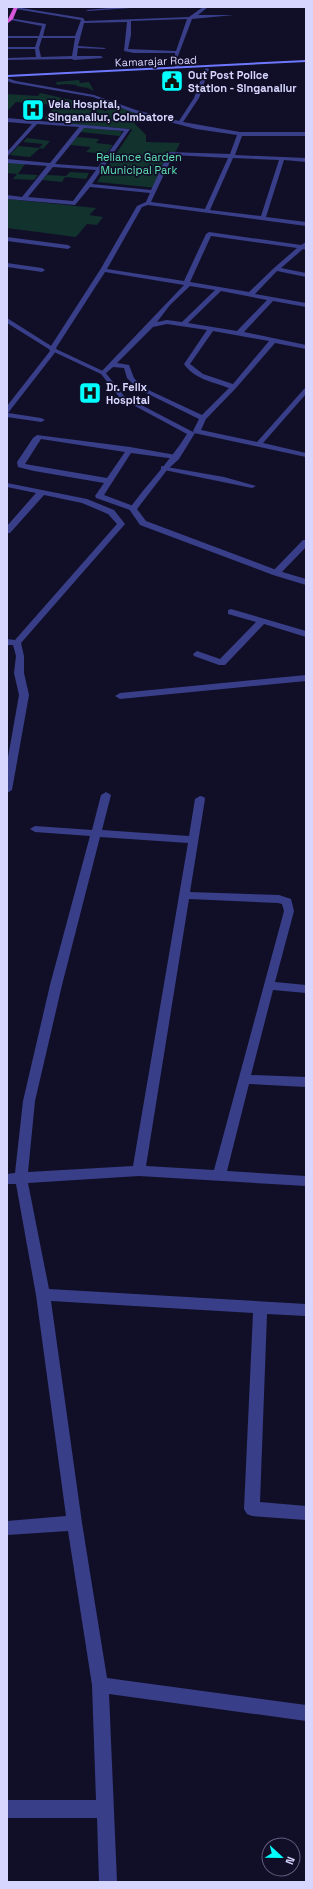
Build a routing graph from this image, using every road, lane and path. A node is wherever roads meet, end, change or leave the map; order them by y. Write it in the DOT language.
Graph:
graph roads {
  1 [pos="143,7"];
  2 [pos="16,8"];
  3 [pos="88,8"];
  4 [pos="208,8"];
  5 [pos="232,15"];
  6 [pos="192,17"];
  7 [pos="11,18"];
  8 [pos="129,19"];
  9 [pos="83,20"];
  10 [pos="7,23"];
  11 [pos="7,37"];
  12 [pos="41,37"];
  13 [pos="77,37"];
  14 [pos="7,48"];
  15 [pos="36,48"];
  16 [pos="76,48"];
  17 [pos="104,48"];
  18 [pos="178,52"];
  19 [pos="101,58"];
  20 [pos="7,59"];
  21 [pos="39,59"];
  22 [pos="74,59"];
  23 [pos="306,62"];
  24 [pos="177,67"];
  25 [pos="207,69"];
  26 [pos="7,78"];
  27 [pos="7,120"];
  28 [pos="36,122"];
  29 [pos="180,123"];
  30 [pos="83,126"];
  31 [pos="240,134"];
  32 [pos="306,134"];
  33 [pos="7,155"];
  34 [pos="232,155"];
  35 [pos="282,158"];
  36 [pos="306,160"];
  37 [pos="7,161"];
  38 [pos="51,165"];
  39 [pos="98,169"];
  40 [pos="89,185"];
  41 [pos="154,192"];
  42 [pos="7,197"];
  43 [pos="24,198"];
  44 [pos="148,203"];
  45 [pos="207,211"];
  46 [pos="263,219"];
  47 [pos="306,224"];
  48 [pos="7,239"];
  49 [pos="305,246"];
  50 [pos="68,247"];
  51 [pos="7,265"];
  52 [pos="276,269"];
  53 [pos="42,270"];
  54 [pos="104,270"];
  55 [pos="306,275"];
  56 [pos="187,284"];
  57 [pos="220,289"];
  58 [pos="251,294"];
  59 [pos="271,299"];
  60 [pos="306,305"];
  61 [pos="7,320"];
  62 [pos="184,324"];
  63 [pos="151,325"];
  64 [pos="211,329"];
  65 [pos="239,334"];
  66 [pos="272,342"];
  67 [pos="306,347"];
  68 [pos="53,350"];
  69 [pos="112,365"];
  70 [pos="103,373"];
  71 [pos="234,387"];
  72 [pos="306,390"];
  73 [pos="7,411"];
  74 [pos="7,416"];
  75 [pos="203,418"];
  76 [pos="41,420"];
  77 [pos="258,445"];
  78 [pos="130,449"];
  79 [pos="306,455"];
  80 [pos="176,457"];
  81 [pos="164,468"];
  82 [pos="108,481"];
  83 [pos="7,485"];
  84 [pos="252,486"];
  85 [pos="42,492"];
  86 [pos="133,509"];
  87 [pos="7,531"];
  88 [pos="306,542"];
  89 [pos="276,573"];
  90 [pos="306,582"];
  91 [pos="231,612"];
  92 [pos="262,621"];
  93 [pos="306,634"];
  94 [pos="7,642"];
  95 [pos="17,643"];
  96 [pos="197,654"];
  97 [pos="306,678"];
  98 [pos="120,696"];
  99 [pos="7,790"];
  100 [pos="106,795"];
  101 [pos="200,799"];
  102 [pos="35,829"];
  103 [pos="94,834"];
  104 [pos="193,840"];
  105 [pos="184,895"];
  106 [pos="268,986"];
  107 [pos="306,989"];
  108 [pos="244,1079"];
  109 [pos="306,1082"];
  110 [pos="140,1171"];
  111 [pos="219,1176"];
  112 [pos="14,1179"];
  113 [pos="306,1181"];
  114 [pos="43,1295"];
  115 [pos="260,1308"];
  116 [pos="306,1310"];
  117 [pos="306,1513"];
  118 [pos="74,1523"];
  119 [pos="7,1528"];
  120 [pos="100,1685"];
  121 [pos="306,1713"];
  122 [pos="7,1808"];
  123 [pos="106,1809"];
  124 [pos="110,1881"];
  1 -- 3 [label="street"];
  2 -- 7 [label="highway"];
  2 -- 9 [label="street"];
  3 -- 9 [label="street"];
  4 -- 6 [label="street"];
  5 -- 6 [label="street"];
  6 -- 8 [label="street"];
  6 -- 18 [label="street"];
  7 -- 10 [label="highway"];
  7 -- 12 [label="street"];
  8 -- 9 [label="street"];
  8 -- 18 [label="street"];
  9 -- 13 [label="street"];
  11 -- 12 [label="street"];
  12 -- 13 [label="street"];
  12 -- 15 [label="street"];
  13 -- 16 [label="street"];
  14 -- 15 [label="street"];
  15 -- 21 [label="street"];
  16 -- 17 [label="street"];
  16 -- 22 [label="street"];
  18 -- 24 [label="street"];
  19 -- 22 [label="street"];
  20 -- 21 [label="street"];
  21 -- 22 [label="street"];
  23 -- 24 [label="main road, Kamarajar Road"];
  23 -- 25 [label="main road, Kamarajar Road"];
  24 -- 26 [label="main road, Kamarajar Road"];
  25 -- 26 [label="main road, Kamarajar Road"];
  25 -- 29 [label="street"];
  26 -- 29 [label="street"];
  27 -- 28 [label="street"];
  28 -- 30 [label="street"];
  28 -- 33 [label="street"];
  29 -- 31 [label="street"];
  30 -- 38 [label="street"];
  30 -- 39 [label="street"];
  31 -- 32 [label="street"];
  31 -- 34 [label="street"];
  34 -- 35 [label="street"];
  34 -- 41 [label="street"];
  34 -- 45 [label="street"];
  35 -- 36 [label="street"];
  35 -- 46 [label="street"];
  37 -- 38 [label="street"];
  38 -- 39 [label="street"];
  38 -- 43 [label="street"];
  39 -- 40 [label="street"];
  40 -- 41 [label="street"];
  40 -- 43 [label="street"];
  41 -- 44 [label="street"];
  42 -- 43 [label="street"];
  44 -- 45 [label="street"];
  44 -- 54 [label="street"];
  45 -- 46 [label="street"];
  46 -- 47 [label="street"];
  48 -- 50 [label="street"];
  49 -- 52 [label="street"];
  49 -- 56 [label="street"];
  51 -- 53 [label="street"];
  52 -- 55 [label="street"];
  52 -- 58 [label="street"];
  54 -- 56 [label="street"];
  54 -- 68 [label="street"];
  56 -- 57 [label="street"];
  56 -- 63 [label="street"];
  57 -- 58 [label="street"];
  57 -- 62 [label="street"];
  58 -- 59 [label="street"];
  59 -- 60 [label="street"];
  59 -- 65 [label="street"];
  61 -- 68 [label="street"];
  62 -- 63 [label="street"];
  62 -- 64 [label="street"];
  63 -- 69 [label="street"];
  64 -- 65 [label="street"];
  64 -- 71 [label="street"];
  65 -- 66 [label="street"];
  66 -- 67 [label="street"];
  66 -- 71 [label="street"];
  68 -- 70 [label="street"];
  68 -- 73 [label="street"];
  69 -- 70 [label="street"];
  69 -- 75 [label="street"];
  70 -- 80 [label="street"];
  71 -- 75 [label="street"];
  72 -- 77 [label="street"];
  74 -- 76 [label="street"];
  75 -- 77 [label="street"];
  77 -- 79 [label="street"];
  78 -- 80 [label="street"];
  78 -- 82 [label="street"];
  78 -- 82 [label="street"];
  80 -- 81 [label="street"];
  81 -- 84 [label="street"];
  81 -- 86 [label="street"];
  82 -- 86 [label="street"];
  83 -- 85 [label="street"];
  85 -- 87 [label="street"];
  85 -- 95 [label="street"];
  86 -- 89 [label="street"];
  88 -- 89 [label="street"];
  89 -- 90 [label="street"];
  91 -- 92 [label="street"];
  92 -- 93 [label="street"];
  92 -- 96 [label="street"];
  94 -- 95 [label="street"];
  95 -- 99 [label="street"];
  97 -- 98 [label="street"];
  100 -- 103 [label="street"];
  101 -- 104 [label="street"];
  102 -- 103 [label="street"];
  103 -- 104 [label="street"];
  103 -- 112 [label="street"];
  104 -- 105 [label="street"];
  105 -- 106 [label="street"];
  105 -- 110 [label="street"];
  106 -- 107 [label="street"];
  106 -- 108 [label="street"];
  108 -- 109 [label="street"];
  108 -- 111 [label="street"];
  110 -- 111 [label="street"];
  110 -- 112 [label="street"];
  111 -- 113 [label="street"];
  112 -- 114 [label="street"];
  114 -- 115 [label="street"];
  114 -- 118 [label="street"];
  115 -- 116 [label="street"];
  115 -- 117 [label="street"];
  118 -- 119 [label="street"];
  118 -- 120 [label="street"];
  120 -- 121 [label="street"];
  120 -- 123 [label="street"];
  122 -- 123 [label="street"];
  123 -- 124 [label="street"];
}
